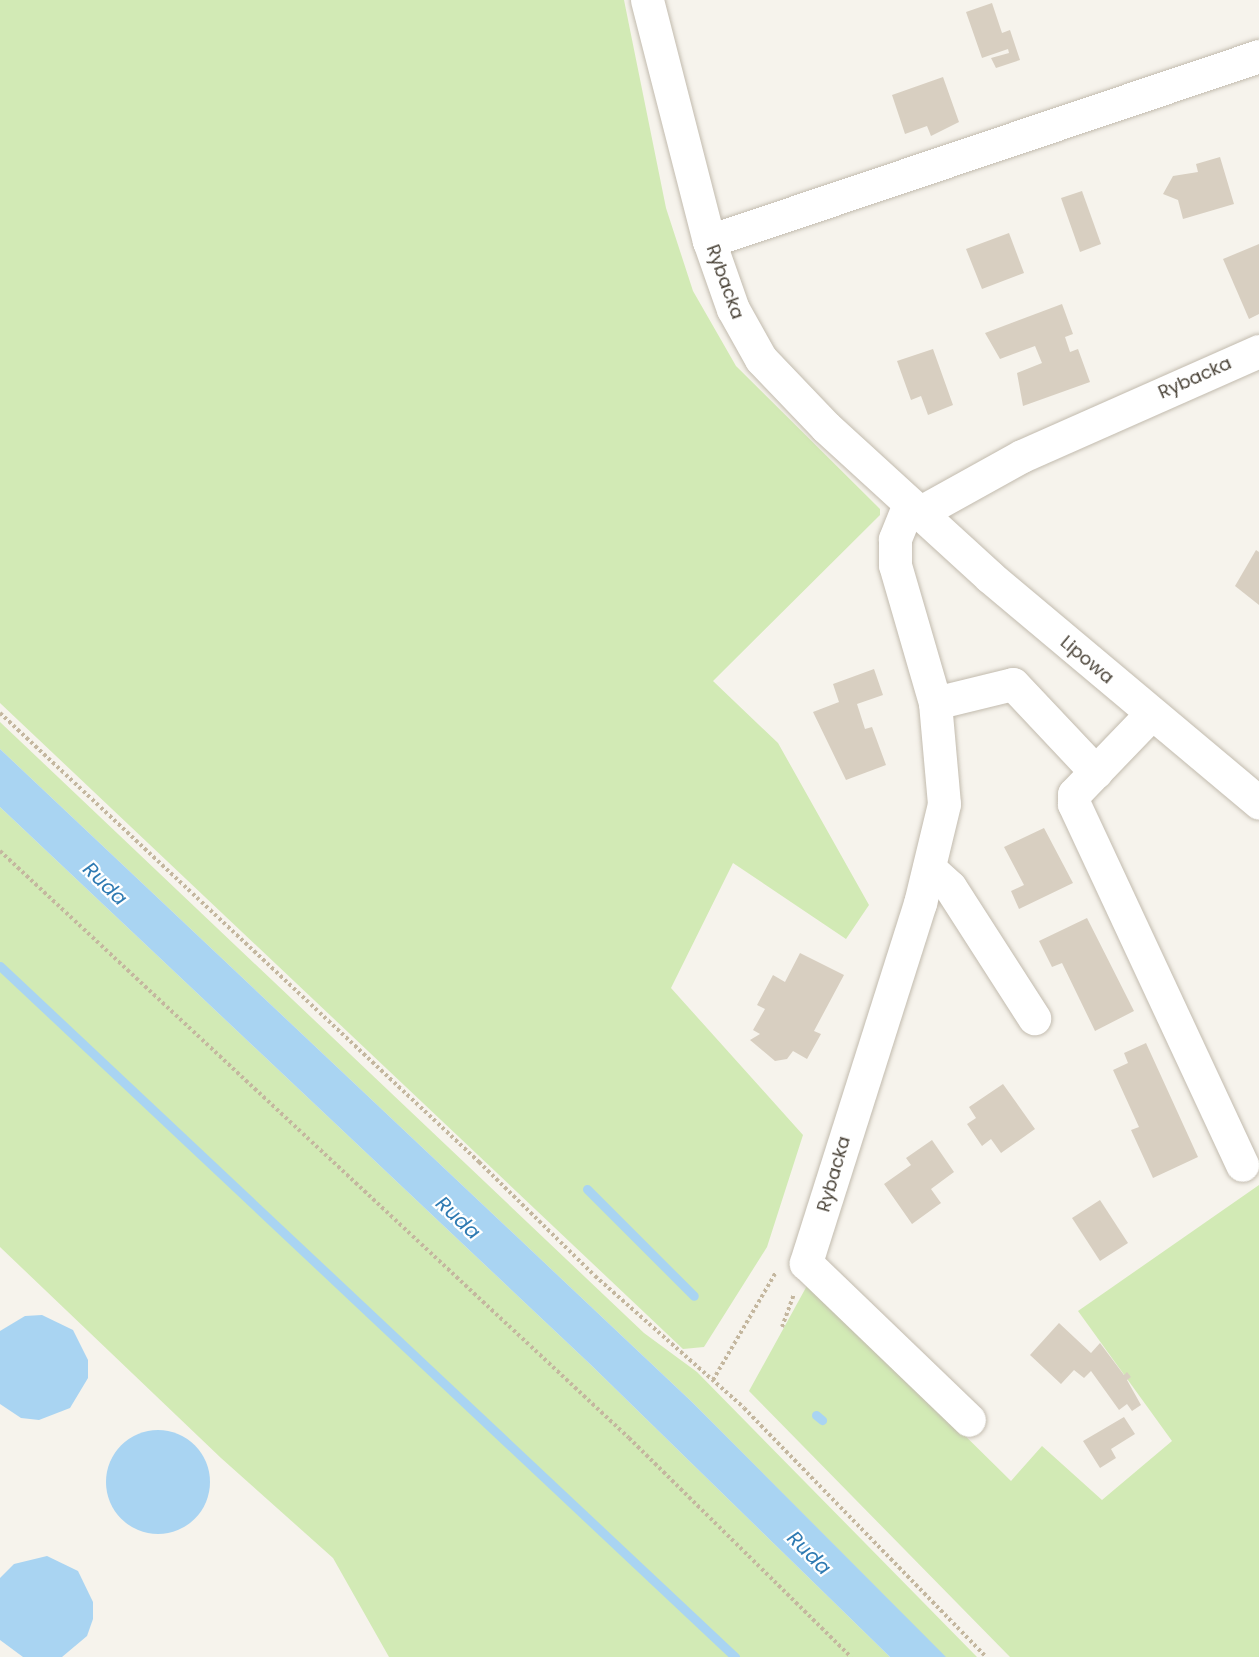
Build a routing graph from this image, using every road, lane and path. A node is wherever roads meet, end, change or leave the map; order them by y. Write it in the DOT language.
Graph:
graph roads {
  1 [pos="647,0"];
  2 [pos="1259,56"];
  3 [pos="709,241"];
  4 [pos="1259,351"];
  5 [pos="914,508"];
  6 [pos="935,703"];
  7 [pos="0,713"];
  8 [pos="1151,714"];
  9 [pos="1096,772"];
  10 [pos="1259,803"];
  11 [pos="0,851"];
  12 [pos="929,868"];
  13 [pos="1034,1018"];
  14 [pos="1242,1165"];
  15 [pos="806,1263"];
  16 [pos="712,1380"];
  17 [pos="969,1420"];
  18 [pos="851,1657"];
  19 [pos="986,1657"];
  1 -- 3 [label="street, Rybacka"];
  2 -- 3 [label="street"];
  3 -- 5 [label="street, Rybacka"];
  4 -- 5 [label="street, Rybacka"];
  5 -- 6 [label="street, Rybacka"];
  5 -- 8 [label="street, Lipowa"];
  6 -- 9 [label="street"];
  6 -- 12 [label="street, Rybacka"];
  7 -- 16 [label="path"];
  8 -- 9 [label="street"];
  8 -- 10 [label="street, Lipowa"];
  9 -- 14 [label="street"];
  11 -- 18 [label="path"];
  12 -- 13 [label="street"];
  12 -- 15 [label="street, Rybacka"];
  15 -- 16 [label="path"];
  15 -- 17 [label="street"];
  16 -- 19 [label="path"];
}
